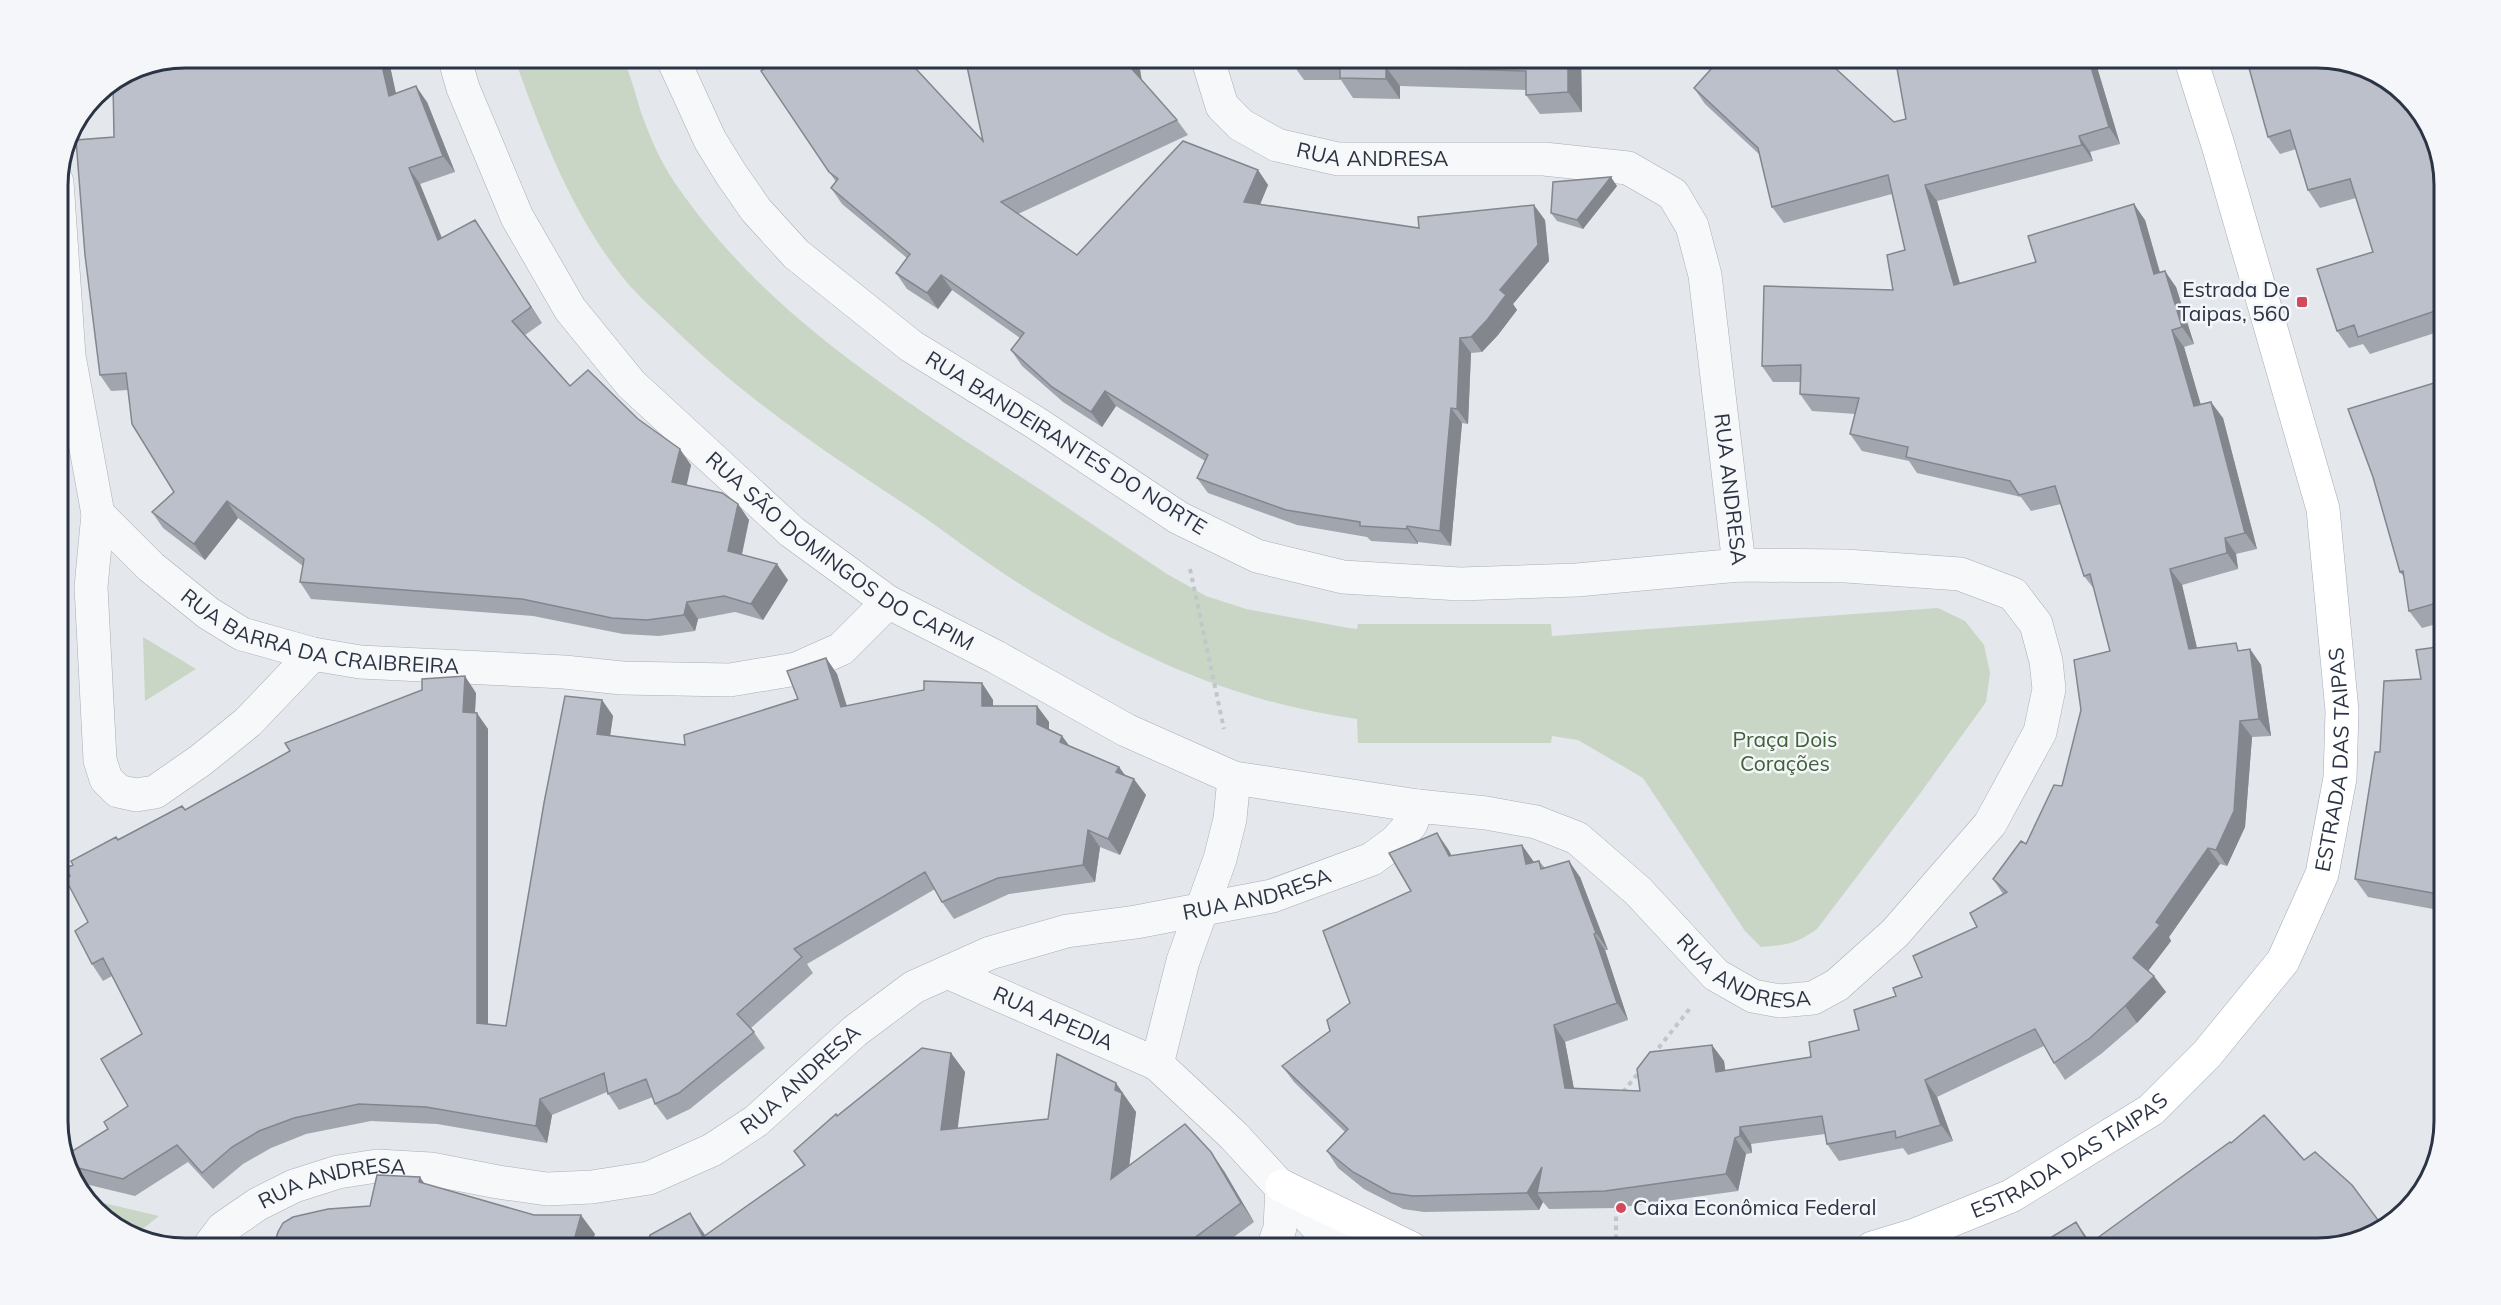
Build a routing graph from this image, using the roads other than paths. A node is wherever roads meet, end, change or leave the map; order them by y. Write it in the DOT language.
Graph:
graph roads {
  1 [pos="457,68"];
  2 [pos="677,68"];
  3 [pos="1210,68"];
  4 [pos="2193,68"];
  5 [pos="68,342"];
  6 [pos="98,514"];
  7 [pos="1739,565"];
  8 [pos="888,602"];
  9 [pos="313,654"];
  10 [pos="1234,778"];
  11 [pos="1418,806"];
  12 [pos="1203,911"];
  13 [pos="947,972"];
  14 [pos="1157,1064"];
  15 [pos="1282,1186"];
  16 [pos="216,1238"];
  17 [pos="1276,1238"];
  18 [pos="1328,1238"];
  19 [pos="1390,1238"];
  20 [pos="1905,1238"];
  1 -- 8 [label="street, RUA SÃO DOMINGOS DO CAPIM"];
  2 -- 7 [label="street, RUA BANDEIRANTES DO NORTE"];
  3 -- 7 [label="street, RUA ANDRESA"];
  4 -- 20 [label="main road, ESTRADA DAS TAIPAS"];
  5 -- 6 [label="street"];
  6 -- 9 [label="street, RUA BARRA DA CRAIBREIRA"];
  6 -- 9 [label="street"];
  7 -- 11 [label="street, RUA ANDRESA"];
  8 -- 9 [label="street, RUA BARRA DA CRAIBREIRA"];
  8 -- 10 [label="street, RUA SÃO DOMINGOS DO CAPIM"];
  10 -- 11 [label="street, RUA SÃO DOMINGOS DO CAPIM"];
  10 -- 12 [label="street"];
  11 -- 12 [label="street, RUA ANDRESA"];
  12 -- 13 [label="street, RUA ANDRESA"];
  12 -- 14 [label="street"];
  13 -- 14 [label="street, RUA APEDIA"];
  13 -- 16 [label="street, RUA ANDRESA"];
  14 -- 15 [label="street, RUA APEDIA"];
  15 -- 17 [label="street"];
  15 -- 18 [label="street, RUA APEDIA"];
  15 -- 19 [label="main road"];
}
